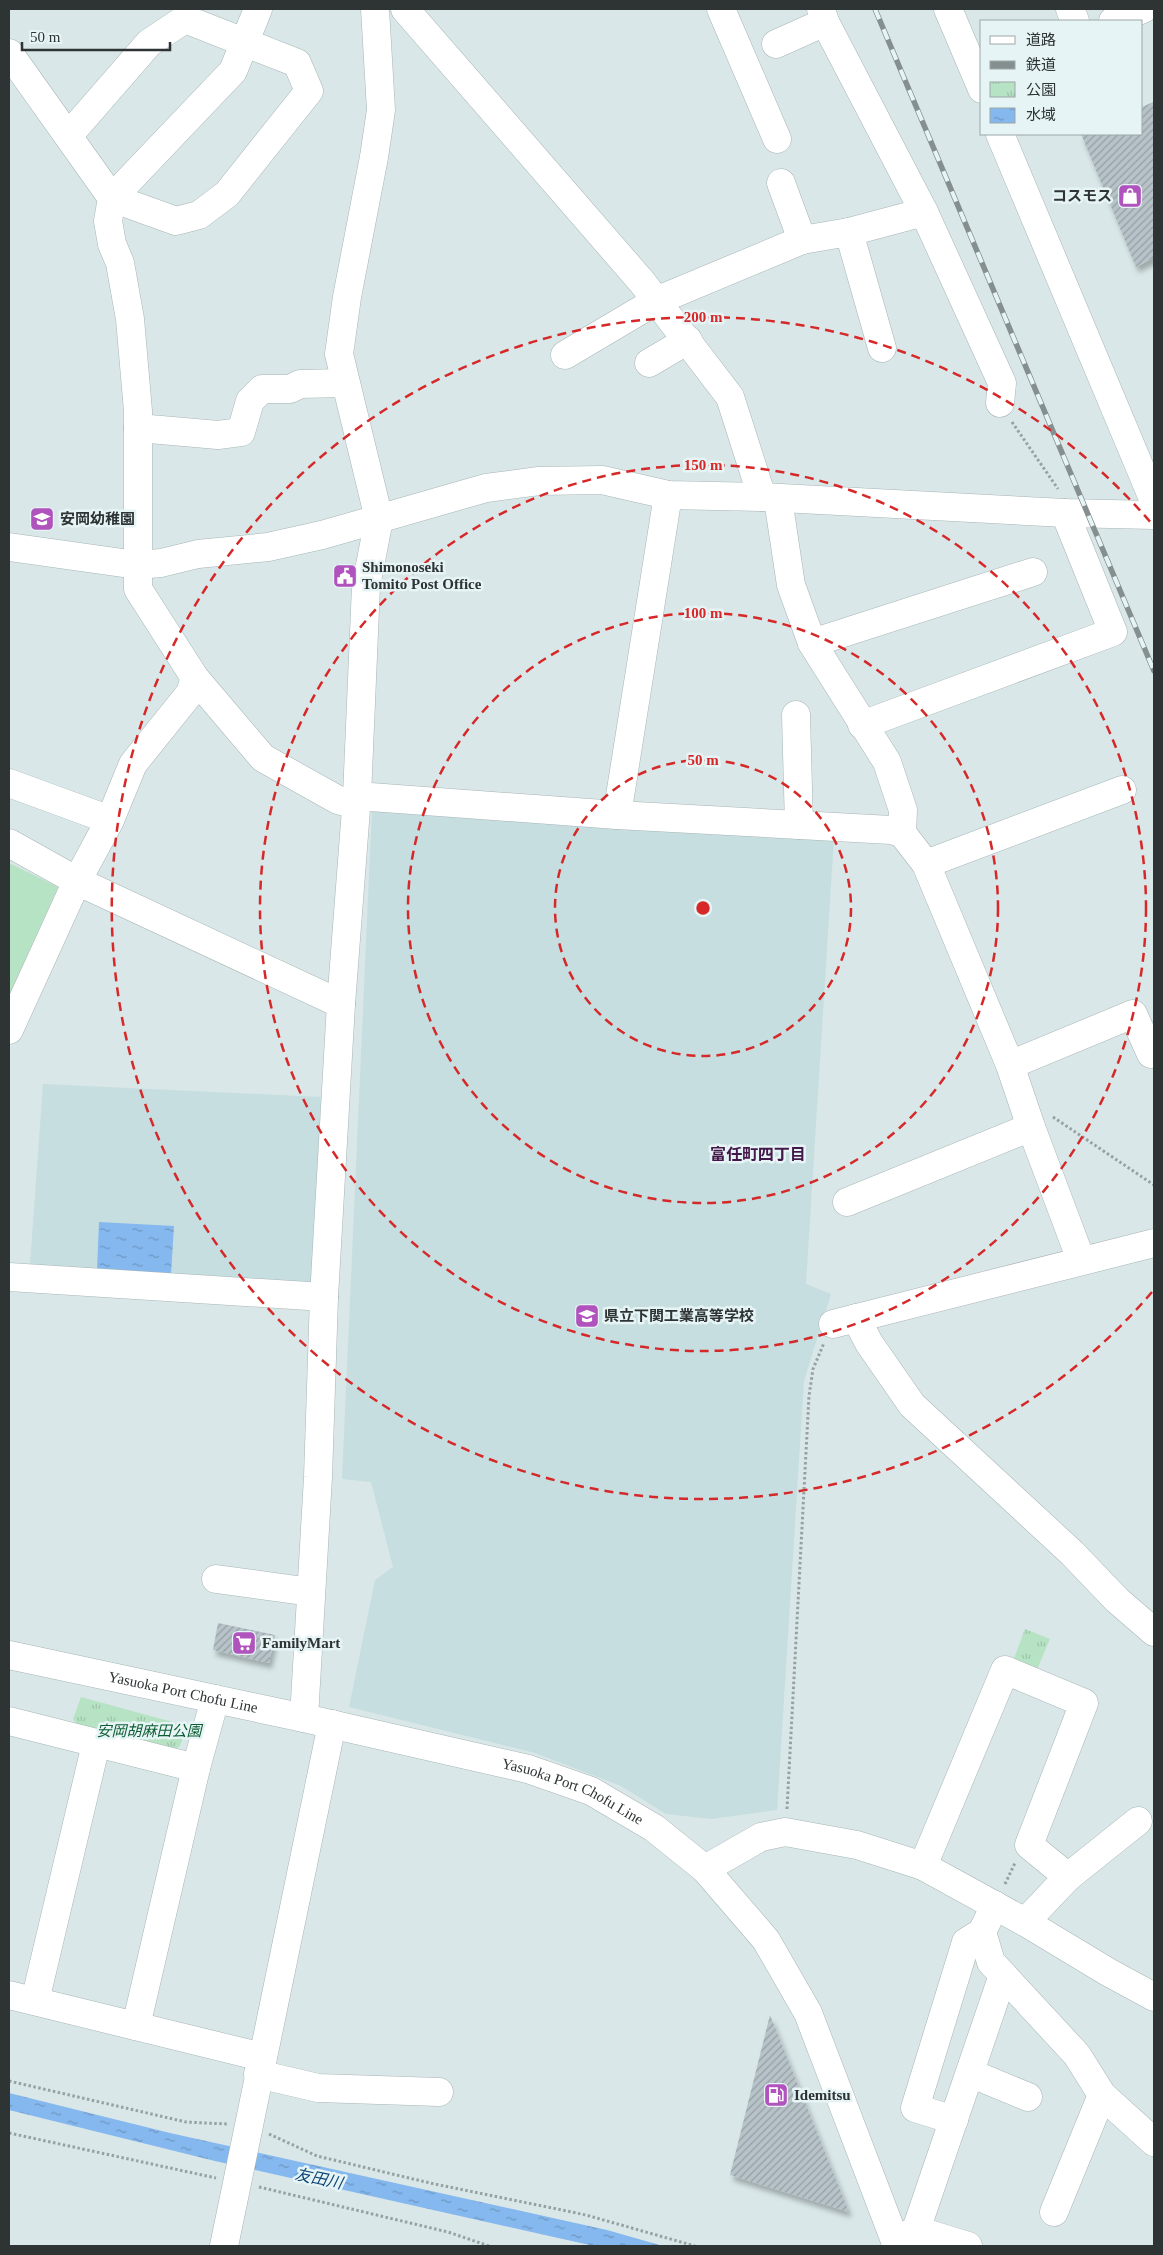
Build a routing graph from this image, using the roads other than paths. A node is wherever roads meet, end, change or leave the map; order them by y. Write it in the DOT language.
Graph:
graph roads {
  1 [pos="258,9"];
  2 [pos="375,9"];
  3 [pos="405,9"];
  4 [pos="721,9"];
  5 [pos="948,9"];
  6 [pos="1143,9"];
  7 [pos="187,14"];
  8 [pos="823,15"];
  9 [pos="1116,20"];
  10 [pos="245,42"];
  11 [pos="776,44"];
  12 [pos="9,53"];
  13 [pos="980,84"];
  14 [pos="768,131"];
  15 [pos="68,135"];
  16 [pos="1000,135"];
  17 [pos="781,183"];
  18 [pos="112,198"];
  19 [pos="924,212"];
  20 [pos="849,232"];
  21 [pos="802,240"];
  22 [pos="656,301"];
  23 [pos="688,340"];
  24 [pos="882,348"];
  25 [pos="565,355"];
  26 [pos="649,363"];
  27 [pos="344,383"];
  28 [pos="1000,402"];
  29 [pos="138,428"];
  30 [pos="668,495"];
  31 [pos="770,498"];
  32 [pos="1154,501"];
  33 [pos="1065,513"];
  34 [pos="1154,515"];
  35 [pos="379,519"];
  36 [pos="9,548"];
  37 [pos="137,565"];
  38 [pos="1033,572"];
  39 [pos="812,643"];
  40 [pos="195,678"];
  41 [pos="796,715"];
  42 [pos="862,725"];
  43 [pos="9,783"];
  44 [pos="1122,790"];
  45 [pos="357,800"];
  46 [pos="616,815"];
  47 [pos="110,820"];
  48 [pos="799,825"];
  49 [pos="902,834"];
  50 [pos="9,844"];
  51 [pos="926,864"];
  52 [pos="77,881"];
  53 [pos="341,1004"];
  54 [pos="9,1030"];
  55 [pos="1151,1054"];
  56 [pos="1010,1065"];
  57 [pos="1041,1121"];
  58 [pos="847,1202"];
  59 [pos="1154,1244"];
  60 [pos="1081,1260"];
  61 [pos="9,1277"];
  62 [pos="324,1297"];
  63 [pos="216,1579"];
  64 [pos="311,1592"];
  65 [pos="1154,1632"];
  66 [pos="9,1655"];
  67 [pos="215,1699"];
  68 [pos="304,1718"];
  69 [pos="9,1721"];
  70 [pos="332,1724"];
  71 [pos="96,1744"];
  72 [pos="196,1768"];
  73 [pos="1138,1821"];
  74 [pos="923,1866"];
  75 [pos="705,1869"];
  76 [pos="1068,1877"];
  77 [pos="995,1905"];
  78 [pos="1025,1922"];
  79 [pos="982,1932"];
  80 [pos="1003,1975"];
  81 [pos="9,1995"];
  82 [pos="1154,1997"];
  83 [pos="35,2001"];
  84 [pos="136,2026"];
  85 [pos="260,2066"];
  86 [pos="970,2073"];
  87 [pos="439,2092"];
  88 [pos="1102,2095"];
  89 [pos="1028,2097"];
  90 [pos="954,2120"];
  91 [pos="1154,2142"];
  92 [pos="1054,2212"];
  93 [pos="903,2239"];
  94 [pos="224,2246"];
  95 [pos="968,2246"];
  1 -- 10 [label="street"];
  2 -- 27 [label="street"];
  3 -- 22 [label="street"];
  4 -- 14 [label="street"];
  5 -- 13 [label="street"];
  6 -- 9 [label="street"];
  7 -- 10 [label="street"];
  7 -- 15 [label="street"];
  8 -- 11 [label="street"];
  8 -- 19 [label="street"];
  10 -- 18 [label="street"];
  10 -- 18 [label="street"];
  12 -- 15 [label="street"];
  15 -- 18 [label="street"];
  16 -- 32 [label="street"];
  17 -- 21 [label="street"];
  18 -- 29 [label="street"];
  19 -- 20 [label="street"];
  19 -- 28 [label="street"];
  20 -- 21 [label="street"];
  20 -- 24 [label="street"];
  21 -- 22 [label="street"];
  22 -- 23 [label="street"];
  22 -- 25 [label="street"];
  23 -- 26 [label="street"];
  23 -- 31 [label="street"];
  27 -- 29 [label="street"];
  27 -- 35 [label="street"];
  29 -- 37 [label="street"];
  30 -- 31 [label="street"];
  30 -- 35 [label="street"];
  30 -- 46 [label="street"];
  31 -- 33 [label="street"];
  31 -- 39 [label="street"];
  33 -- 34 [label="street"];
  33 -- 42 [label="street"];
  35 -- 37 [label="street"];
  35 -- 45 [label="street"];
  36 -- 37 [label="street"];
  37 -- 40 [label="street"];
  38 -- 39 [label="street"];
  39 -- 42 [label="street"];
  40 -- 45 [label="street"];
  40 -- 47 [label="street"];
  41 -- 48 [label="street"];
  42 -- 49 [label="street"];
  43 -- 47 [label="street"];
  44 -- 51 [label="street"];
  45 -- 46 [label="street"];
  45 -- 53 [label="street"];
  46 -- 48 [label="street"];
  47 -- 52 [label="street"];
  48 -- 49 [label="street"];
  49 -- 51 [label="street"];
  50 -- 52 [label="street"];
  51 -- 56 [label="street"];
  52 -- 53 [label="street"];
  52 -- 54 [label="street"];
  53 -- 62 [label="street"];
  55 -- 56 [label="street"];
  56 -- 57 [label="street"];
  57 -- 58 [label="street"];
  57 -- 60 [label="street"];
  59 -- 60 [label="street"];
  60 -- 65 [label="street"];
  61 -- 62 [label="street"];
  62 -- 64 [label="street"];
  63 -- 64 [label="street"];
  64 -- 68 [label="street"];
  66 -- 67 [label="street, Yasuoka Port Chofu Line"];
  67 -- 68 [label="street, Yasuoka Port Chofu Line"];
  67 -- 72 [label="street"];
  68 -- 70 [label="street, Yasuoka Port Chofu Line"];
  69 -- 71 [label="street"];
  70 -- 75 [label="street, Yasuoka Port Chofu Line"];
  70 -- 85 [label="street"];
  71 -- 72 [label="street"];
  71 -- 83 [label="street"];
  72 -- 84 [label="street"];
  73 -- 76 [label="street"];
  74 -- 75 [label="street"];
  74 -- 76 [label="street"];
  74 -- 77 [label="street"];
  75 -- 93 [label="street, Yasuoka Port Chofu Line"];
  76 -- 78 [label="street"];
  77 -- 78 [label="street"];
  77 -- 79 [label="street"];
  78 -- 82 [label="street"];
  79 -- 80 [label="street"];
  79 -- 90 [label="street"];
  80 -- 86 [label="street"];
  80 -- 88 [label="street"];
  81 -- 83 [label="street"];
  83 -- 84 [label="street"];
  84 -- 85 [label="street"];
  85 -- 87 [label="street"];
  85 -- 94 [label="street"];
  86 -- 89 [label="street"];
  86 -- 90 [label="street"];
  88 -- 91 [label="street"];
  88 -- 92 [label="street"];
  90 -- 93 [label="street"];
  93 -- 95 [label="street"];
}
